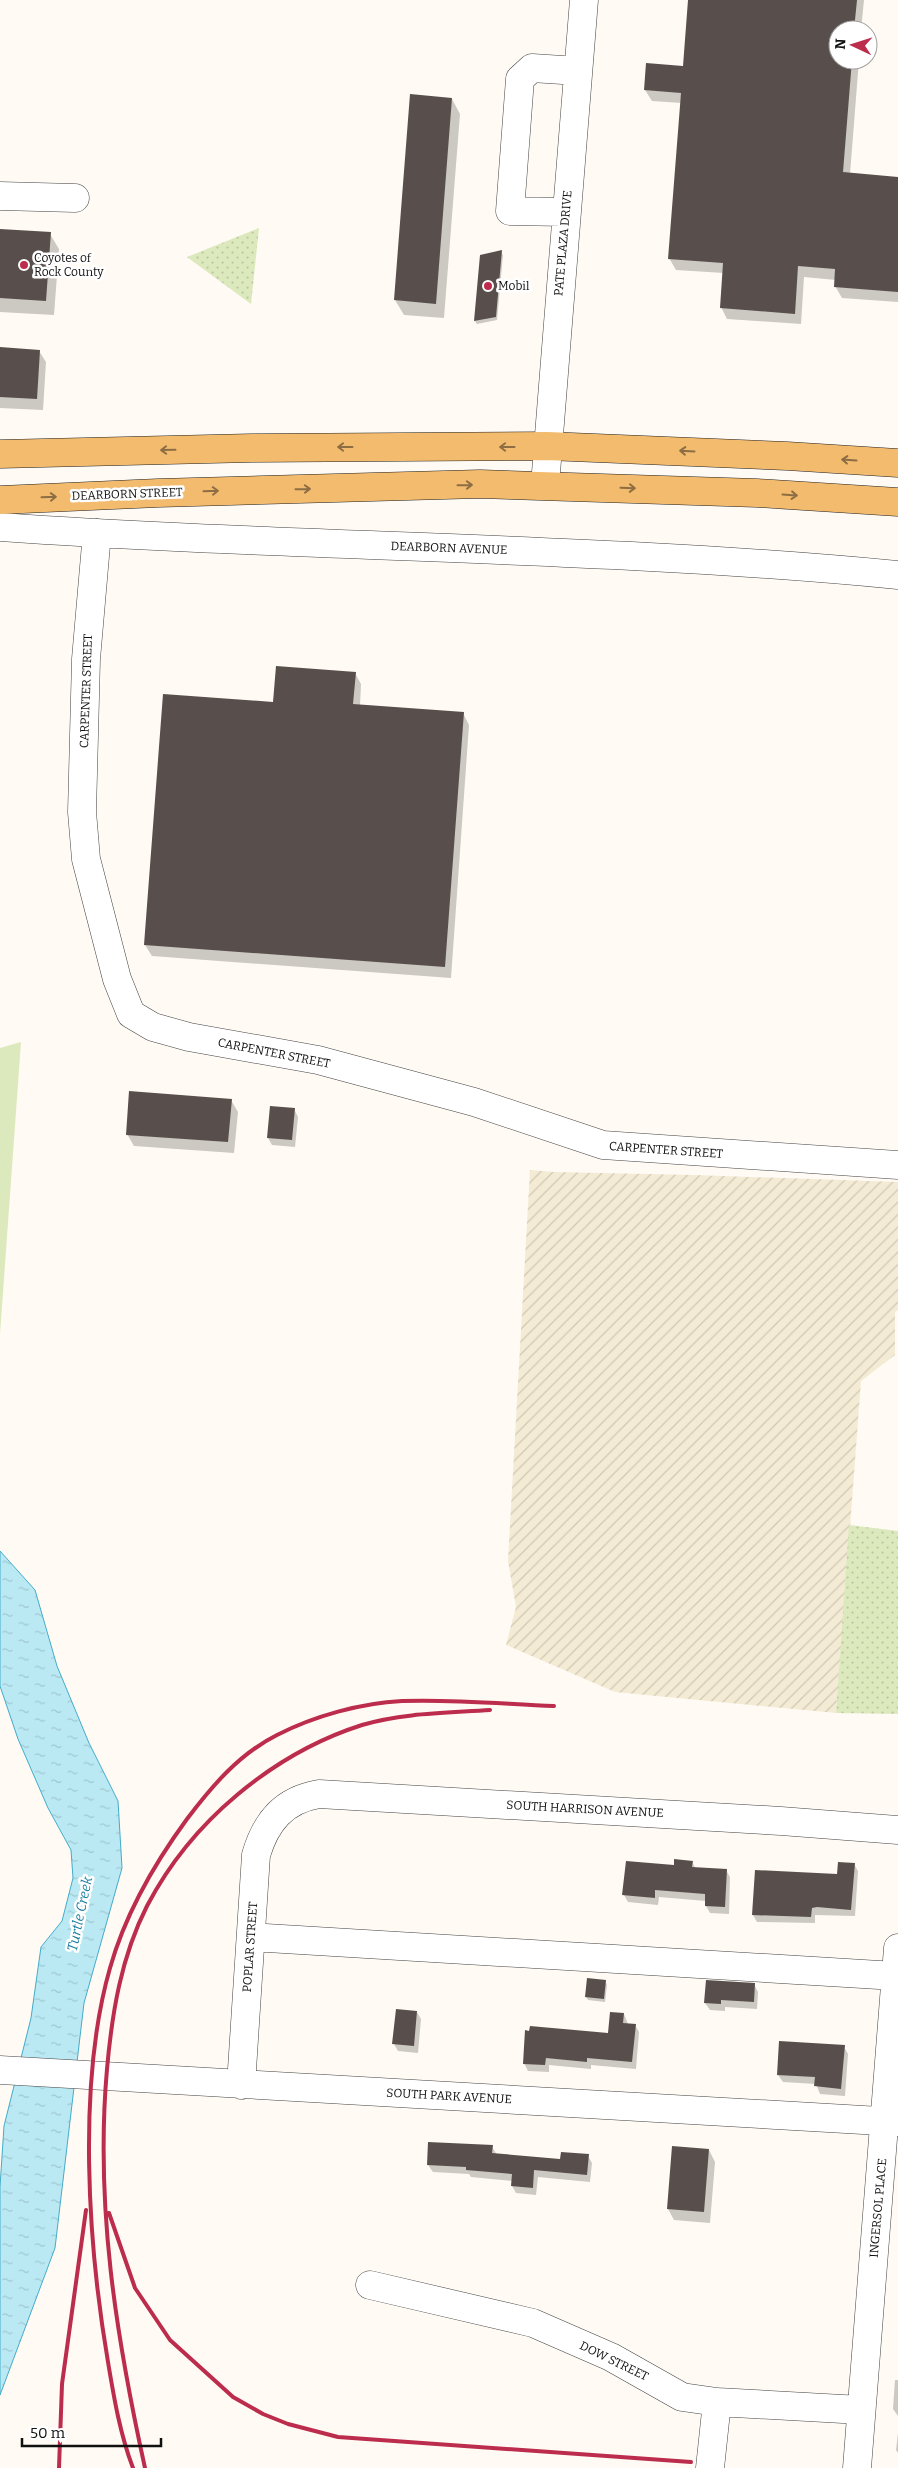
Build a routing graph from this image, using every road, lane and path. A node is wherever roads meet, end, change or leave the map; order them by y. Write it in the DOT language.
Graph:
graph roads {
  1 [pos="584,0"];
  2 [pos="578,71"];
  3 [pos="0,196"];
  4 [pos="74,198"];
  5 [pos="566,212"];
  6 [pos="547,446"];
  7 [pos="0,454"];
  8 [pos="898,463"];
  9 [pos="545,485"];
  10 [pos="0,500"];
  11 [pos="898,502"];
  12 [pos="0,527"];
  13 [pos="97,534"];
  14 [pos="898,575"];
  15 [pos="898,1165"];
  16 [pos="277,1814"];
  17 [pos="898,1830"];
  18 [pos="251,1937"];
  19 [pos="898,1948"];
  20 [pos="896,1976"];
  21 [pos="0,2070"];
  22 [pos="241,2085"];
  23 [pos="891,2121"];
  24 [pos="370,2285"];
  25 [pos="717,2402"];
  26 [pos="861,2410"];
  27 [pos="710,2468"];
  28 [pos="857,2468"];
  1 -- 2 [label="street, PATE PLAZA DRIVE"];
  2 -- 5 [label="street, PATE PLAZA DRIVE"];
  2 -- 5 [label="street"];
  3 -- 4 [label="street"];
  5 -- 6 [label="street, PATE PLAZA DRIVE"];
  6 -- 7 [label="main road, one-way"];
  8 -- 6 [label="main road, one-way"];
  6 -- 9 [label="street, PATE PLAZA DRIVE"];
  10 -- 9 [label="main road, DEARBORN STREET, one-way"];
  9 -- 11 [label="main road, DEARBORN STREET, one-way"];
  12 -- 13 [label="street, DEARBORN AVENUE"];
  13 -- 14 [label="street, DEARBORN AVENUE"];
  13 -- 15 [label="street, CARPENTER STREET"];
  16 -- 17 [label="street, SOUTH HARRISON AVENUE"];
  16 -- 18 [label="street, POPLAR STREET"];
  18 -- 20 [label="street"];
  18 -- 22 [label="street, POPLAR STREET"];
  19 -- 20 [label="street, INGERSOL PLACE"];
  20 -- 23 [label="street, INGERSOL PLACE"];
  21 -- 22 [label="street, SOUTH PARK AVENUE"];
  22 -- 23 [label="street, SOUTH PARK AVENUE"];
  23 -- 26 [label="street, INGERSOL PLACE"];
  24 -- 25 [label="street, DOW STREET"];
  25 -- 26 [label="street, DOW STREET"];
  25 -- 27 [label="street"];
  26 -- 28 [label="street, INGERSOL PLACE"];
}
